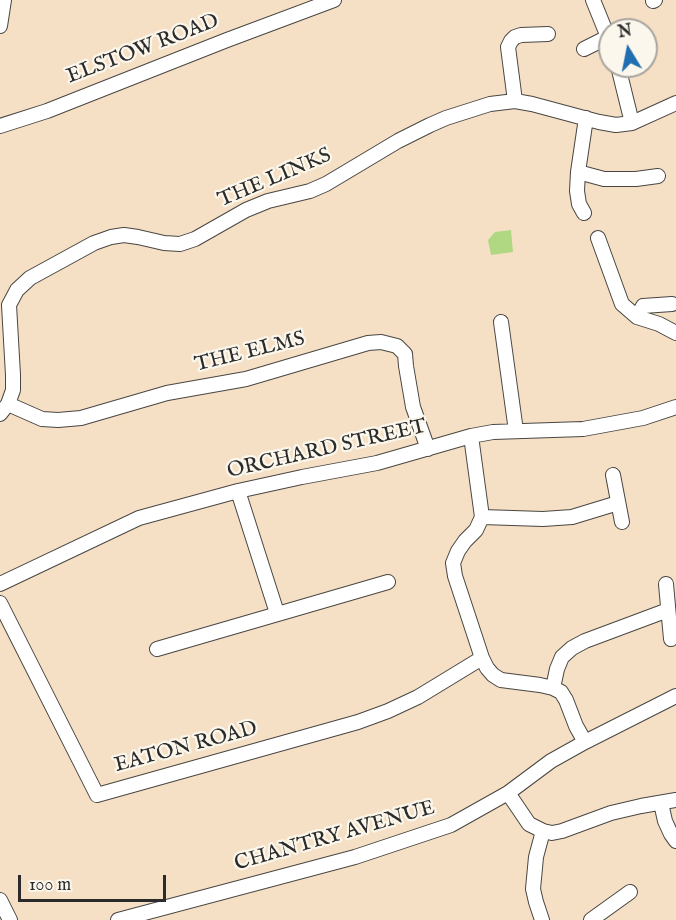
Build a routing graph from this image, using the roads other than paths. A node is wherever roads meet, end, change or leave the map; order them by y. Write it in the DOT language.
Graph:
graph roads {
  1 [pos="4,0"];
  2 [pos="334,0"];
  3 [pos="593,0"];
  4 [pos="317,3"];
  5 [pos="604,18"];
  6 [pos="4,28"];
  7 [pos="548,33"];
  8 [pos="598,44"];
  9 [pos="584,49"];
  10 [pos="621,78"];
  11 [pos="515,101"];
  12 [pos="676,103"];
  13 [pos="586,118"];
  14 [pos="632,123"];
  15 [pos="0,126"];
  16 [pos="578,172"];
  17 [pos="658,176"];
  18 [pos="584,213"];
  19 [pos="598,238"];
  20 [pos="4,303"];
  21 [pos="672,304"];
  22 [pos="637,317"];
  23 [pos="501,321"];
  24 [pos="676,333"];
  25 [pos="676,407"];
  26 [pos="4,409"];
  27 [pos="516,431"];
  28 [pos="471,436"];
  29 [pos="428,448"];
  30 [pos="613,475"];
  31 [pos="238,491"];
  32 [pos="618,503"];
  33 [pos="482,517"];
  34 [pos="622,522"];
  35 [pos="388,582"];
  36 [pos="666,584"];
  37 [pos="0,585"];
  38 [pos="0,603"];
  39 [pos="668,610"];
  40 [pos="277,613"];
  41 [pos="671,639"];
  42 [pos="157,649"];
  43 [pos="482,658"];
  44 [pos="553,688"];
  45 [pos="676,696"];
  46 [pos="585,742"];
  47 [pos="508,793"];
  48 [pos="676,800"];
  49 [pos="661,803"];
  50 [pos="543,831"];
  51 [pos="676,841"];
  52 [pos="630,892"];
  53 [pos="0,900"];
  54 [pos="10,920"];
  55 [pos="118,920"];
  56 [pos="542,920"];
  57 [pos="591,920"];
  1 -- 6 [label="street"];
  2 -- 4 [label="street, ELSTOW ROAD"];
  3 -- 5 [label="street"];
  4 -- 15 [label="street, ELSTOW ROAD"];
  7 -- 11 [label="street"];
  8 -- 9 [label="street"];
  10 -- 14 [label="street"];
  11 -- 13 [label="street, THE LINKS"];
  11 -- 20 [label="street, THE LINKS"];
  12 -- 14 [label="street, THE LINKS"];
  13 -- 14 [label="street, THE LINKS"];
  13 -- 16 [label="street"];
  16 -- 17 [label="street"];
  16 -- 18 [label="street"];
  19 -- 22 [label="street"];
  20 -- 26 [label="street, THE LINKS"];
  21 -- 22 [label="street"];
  22 -- 24 [label="street"];
  23 -- 27 [label="street"];
  25 -- 27 [label="street, ORCHARD STREET"];
  26 -- 29 [label="street, THE ELMS"];
  27 -- 28 [label="street, ORCHARD STREET"];
  28 -- 29 [label="street, ORCHARD STREET"];
  28 -- 33 [label="street"];
  29 -- 31 [label="street, ORCHARD STREET"];
  30 -- 32 [label="street"];
  31 -- 37 [label="street, ORCHARD STREET"];
  31 -- 40 [label="street"];
  32 -- 33 [label="street"];
  32 -- 34 [label="street"];
  33 -- 43 [label="street"];
  35 -- 40 [label="street"];
  36 -- 39 [label="street"];
  38 -- 43 [label="street, EATON ROAD"];
  39 -- 41 [label="street"];
  39 -- 44 [label="street"];
  40 -- 42 [label="street"];
  43 -- 44 [label="street"];
  44 -- 46 [label="street"];
  45 -- 46 [label="street, CHANTRY AVENUE"];
  46 -- 47 [label="street, CHANTRY AVENUE"];
  47 -- 50 [label="street"];
  47 -- 55 [label="street, CHANTRY AVENUE"];
  48 -- 49 [label="street"];
  49 -- 50 [label="street"];
  49 -- 51 [label="street"];
  50 -- 56 [label="street"];
  52 -- 57 [label="street"];
  53 -- 54 [label="street"];
}
